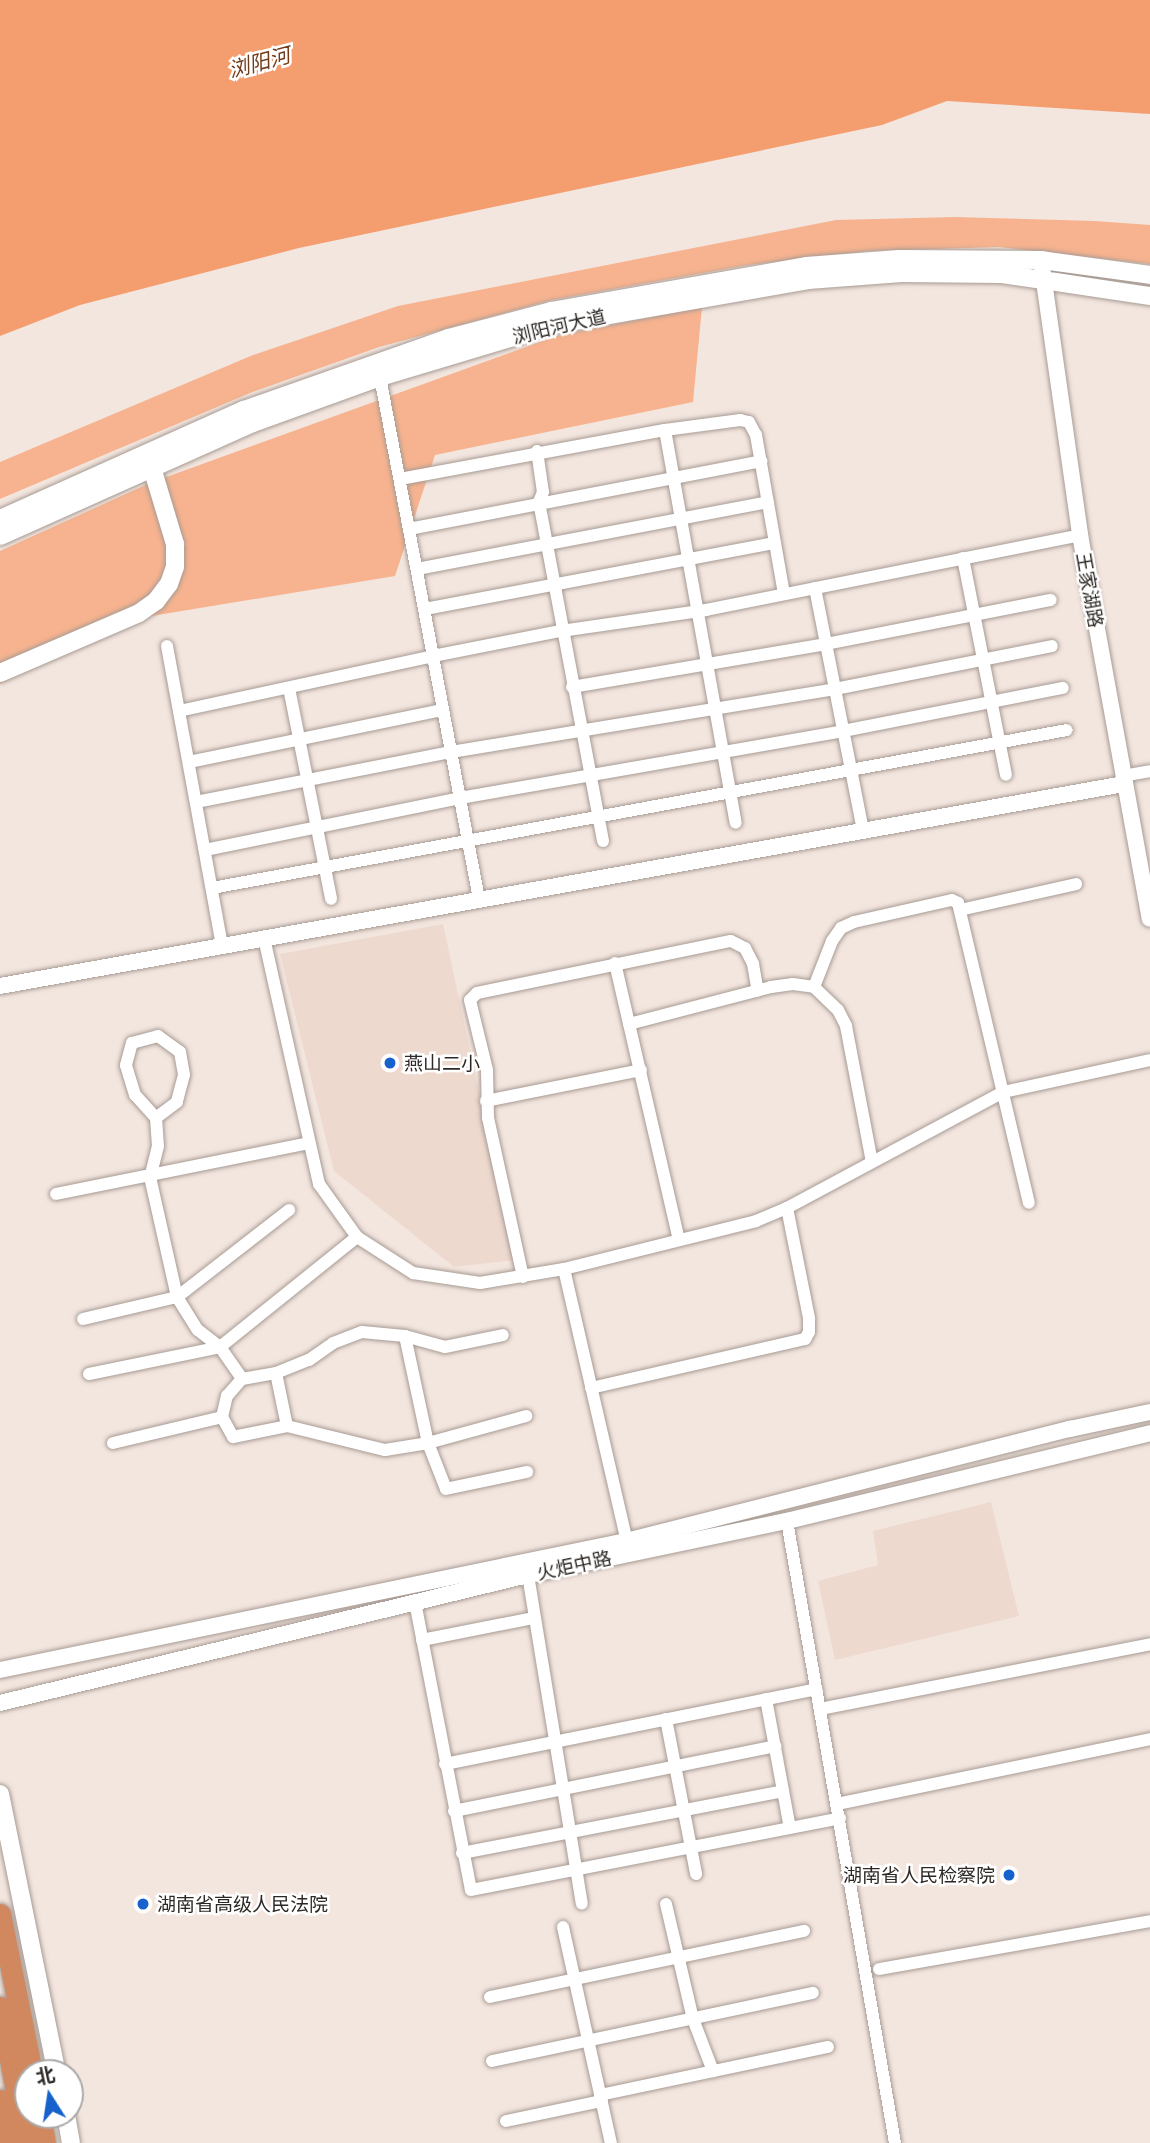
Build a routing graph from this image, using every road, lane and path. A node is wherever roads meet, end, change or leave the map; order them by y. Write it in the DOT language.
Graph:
graph roads {
  1 [pos="1042,269"];
  2 [pos="1150,275"];
  3 [pos="1150,296"];
  4 [pos="380,377"];
  5 [pos="665,430"];
  6 [pos="537,451"];
  7 [pos="149,459"];
  8 [pos="761,461"];
  9 [pos="673,476"];
  10 [pos="400,479"];
  11 [pos="539,502"];
  12 [pos="768,502"];
  13 [pos="0,519"];
  14 [pos="680,519"];
  15 [pos="409,529"];
  16 [pos="1080,535"];
  17 [pos="0,536"];
  18 [pos="547,543"];
  19 [pos="775,543"];
  20 [pos="963,558"];
  21 [pos="687,559"];
  22 [pos="417,569"];
  23 [pos="554,584"];
  24 [pos="815,588"];
  25 [pos="785,594"];
  26 [pos="1051,600"];
  27 [pos="425,609"];
  28 [pos="696,612"];
  29 [pos="975,615"];
  30 [pos="561,631"];
  31 [pos="826,644"];
  32 [pos="167,646"];
  33 [pos="1052,646"];
  34 [pos="433,656"];
  35 [pos="984,659"];
  36 [pos="706,666"];
  37 [pos="0,673"];
  38 [pos="572,687"];
  39 [pos="289,688"];
  40 [pos="835,688"];
  41 [pos="1063,688"];
  42 [pos="992,702"];
  43 [pos="714,709"];
  44 [pos="443,710"];
  45 [pos="179,711"];
  46 [pos="580,730"];
  47 [pos="1067,730"];
  48 [pos="843,731"];
  49 [pos="299,739"];
  50 [pos="1000,743"];
  51 [pos="451,752"];
  52 [pos="722,752"];
  53 [pos="189,762"];
  54 [pos="851,771"];
  55 [pos="1150,771"];
  56 [pos="590,775"];
  57 [pos="1006,775"];
  58 [pos="305,780"];
  59 [pos="1123,780"];
  60 [pos="730,793"];
  61 [pos="460,798"];
  62 [pos="196,802"];
  63 [pos="598,817"];
  64 [pos="736,823"];
  65 [pos="315,828"];
  66 [pos="863,831"];
  67 [pos="468,840"];
  68 [pos="603,841"];
  69 [pos="205,850"];
  70 [pos="324,867"];
  71 [pos="1076,884"];
  72 [pos="212,888"];
  73 [pos="331,899"];
  74 [pos="479,899"];
  75 [pos="960,910"];
  76 [pos="1150,919"];
  77 [pos="264,938"];
  78 [pos="222,946"];
  79 [pos="615,963"];
  80 [pos="0,986"];
  81 [pos="814,987"];
  82 [pos="758,990"];
  83 [pos="629,1024"];
  84 [pos="1150,1060"];
  85 [pos="641,1070"];
  86 [pos="1003,1092"];
  87 [pos="486,1101"];
  88 [pos="156,1118"];
  89 [pos="309,1143"];
  90 [pos="872,1161"];
  91 [pos="150,1177"];
  92 [pos="56,1194"];
  93 [pos="1029,1203"];
  94 [pos="788,1208"];
  95 [pos="289,1210"];
  96 [pos="357,1237"];
  97 [pos="679,1241"];
  98 [pos="564,1269"];
  99 [pos="523,1277"];
  100 [pos="177,1297"];
  101 [pos="83,1320"];
  102 [pos="503,1335"];
  103 [pos="405,1336"];
  104 [pos="220,1347"];
  105 [pos="276,1373"];
  106 [pos="89,1374"];
  107 [pos="242,1379"];
  108 [pos="591,1388"];
  109 [pos="1150,1412"];
  110 [pos="526,1416"];
  111 [pos="222,1418"];
  112 [pos="287,1426"];
  113 [pos="1150,1433"];
  114 [pos="113,1443"];
  115 [pos="428,1443"];
  116 [pos="527,1472"];
  117 [pos="787,1521"];
  118 [pos="628,1547"];
  119 [pos="528,1575"];
  120 [pos="415,1602"];
  121 [pos="533,1618"];
  122 [pos="422,1640"];
  123 [pos="1150,1644"];
  124 [pos="0,1670"];
  125 [pos="817,1689"];
  126 [pos="766,1699"];
  127 [pos="0,1703"];
  128 [pos="820,1709"];
  129 [pos="666,1719"];
  130 [pos="1150,1739"];
  131 [pos="554,1742"];
  132 [pos="775,1746"];
  133 [pos="445,1763"];
  134 [pos="675,1766"];
  135 [pos="562,1789"];
  136 [pos="783,1791"];
  137 [pos="0,1794"];
  138 [pos="837,1804"];
  139 [pos="684,1810"];
  140 [pos="454,1811"];
  141 [pos="840,1818"];
  142 [pos="790,1828"];
  143 [pos="570,1833"];
  144 [pos="692,1848"];
  145 [pos="462,1853"];
  146 [pos="577,1871"];
  147 [pos="696,1874"];
  148 [pos="666,1903"];
  149 [pos="582,1905"];
  150 [pos="0,1914"];
  151 [pos="1150,1922"];
  152 [pos="563,1927"];
  153 [pos="804,1931"];
  154 [pos="678,1958"];
  155 [pos="879,1969"];
  156 [pos="575,1979"];
  157 [pos="813,1993"];
  158 [pos="490,1997"];
  159 [pos="0,2007"];
  160 [pos="693,2019"];
  161 [pos="588,2041"];
  162 [pos="828,2047"];
  163 [pos="29,2059"];
  164 [pos="54,2059"];
  165 [pos="492,2061"];
  166 [pos="713,2071"];
  167 [pos="601,2098"];
  168 [pos="0,2100"];
  169 [pos="506,2121"];
  170 [pos="9,2143"];
  171 [pos="26,2143"];
  172 [pos="611,2143"];
  173 [pos="895,2143"];
  1 -- 2 [label="main road, 浏阳河大道"];
  1 -- 3 [label="main road, 浏阳河大道"];
  1 -- 4 [label="main road, 浏阳河大道"];
  1 -- 7 [label="main road, 浏阳河大道"];
  1 -- 16 [label="street, 王家湖路"];
  4 -- 7 [label="main road, 浏阳河大道"];
  4 -- 10 [label="street"];
  5 -- 6 [label="street"];
  5 -- 8 [label="street"];
  5 -- 9 [label="street"];
  6 -- 10 [label="street"];
  6 -- 11 [label="street"];
  7 -- 13 [label="main road, 浏阳河大道"];
  7 -- 17 [label="main road, 浏阳河大道"];
  7 -- 37 [label="main road"];
  8 -- 9 [label="street"];
  8 -- 12 [label="street"];
  9 -- 11 [label="street"];
  9 -- 14 [label="street"];
  10 -- 15 [label="street"];
  11 -- 15 [label="street"];
  11 -- 18 [label="street"];
  12 -- 14 [label="street"];
  12 -- 19 [label="street"];
  14 -- 18 [label="street"];
  14 -- 21 [label="street"];
  15 -- 22 [label="street"];
  16 -- 20 [label="street"];
  16 -- 59 [label="street, 王家湖路"];
  18 -- 22 [label="street"];
  18 -- 23 [label="street"];
  19 -- 21 [label="street"];
  19 -- 25 [label="street"];
  20 -- 24 [label="street"];
  20 -- 29 [label="street"];
  21 -- 23 [label="street"];
  21 -- 28 [label="street"];
  22 -- 27 [label="street"];
  23 -- 27 [label="street"];
  23 -- 30 [label="street"];
  24 -- 25 [label="street"];
  24 -- 31 [label="street"];
  25 -- 28 [label="street"];
  26 -- 29 [label="street"];
  27 -- 34 [label="street"];
  28 -- 30 [label="street"];
  28 -- 36 [label="street"];
  29 -- 31 [label="street"];
  29 -- 35 [label="street"];
  30 -- 34 [label="street"];
  30 -- 38 [label="street"];
  31 -- 36 [label="street"];
  31 -- 40 [label="street"];
  32 -- 45 [label="street"];
  33 -- 35 [label="street"];
  34 -- 39 [label="street"];
  34 -- 44 [label="street"];
  35 -- 40 [label="street"];
  35 -- 42 [label="street"];
  36 -- 38 [label="street"];
  36 -- 43 [label="street"];
  38 -- 46 [label="street"];
  39 -- 45 [label="street"];
  39 -- 49 [label="street"];
  40 -- 43 [label="street"];
  40 -- 48 [label="street"];
  41 -- 42 [label="street"];
  42 -- 48 [label="street"];
  42 -- 50 [label="street"];
  43 -- 46 [label="street"];
  43 -- 52 [label="street"];
  44 -- 49 [label="street"];
  44 -- 51 [label="street"];
  45 -- 53 [label="street"];
  46 -- 51 [label="street"];
  46 -- 56 [label="street"];
  47 -- 50 [label="street"];
  48 -- 52 [label="street"];
  48 -- 54 [label="street"];
  49 -- 53 [label="street"];
  49 -- 58 [label="street"];
  50 -- 54 [label="street"];
  50 -- 57 [label="street"];
  51 -- 58 [label="street"];
  51 -- 61 [label="street"];
  52 -- 56 [label="street"];
  52 -- 60 [label="street"];
  53 -- 62 [label="street"];
  54 -- 60 [label="street"];
  54 -- 66 [label="street"];
  55 -- 59 [label="street"];
  56 -- 61 [label="street"];
  56 -- 63 [label="street"];
  58 -- 62 [label="street"];
  58 -- 65 [label="street"];
  59 -- 66 [label="street"];
  59 -- 76 [label="street, 王家湖路"];
  60 -- 63 [label="street"];
  60 -- 64 [label="street"];
  61 -- 65 [label="street"];
  61 -- 67 [label="street"];
  62 -- 69 [label="street"];
  63 -- 67 [label="street"];
  63 -- 68 [label="street"];
  65 -- 69 [label="street"];
  65 -- 70 [label="street"];
  66 -- 74 [label="street"];
  67 -- 70 [label="street"];
  67 -- 74 [label="street"];
  69 -- 72 [label="street"];
  70 -- 72 [label="street"];
  70 -- 73 [label="street"];
  71 -- 75 [label="street"];
  72 -- 78 [label="street"];
  74 -- 77 [label="street"];
  75 -- 81 [label="street"];
  75 -- 86 [label="street"];
  77 -- 78 [label="street"];
  77 -- 89 [label="street"];
  78 -- 80 [label="street"];
  79 -- 82 [label="street"];
  79 -- 83 [label="street"];
  79 -- 87 [label="street"];
  81 -- 82 [label="street"];
  81 -- 90 [label="street"];
  82 -- 83 [label="street"];
  83 -- 85 [label="street"];
  84 -- 86 [label="street"];
  85 -- 87 [label="street"];
  85 -- 97 [label="street"];
  86 -- 90 [label="street"];
  86 -- 93 [label="street"];
  87 -- 99 [label="street"];
  88 -- 88 [label="street"];
  88 -- 91 [label="street"];
  89 -- 91 [label="street"];
  89 -- 96 [label="street"];
  90 -- 94 [label="street"];
  91 -- 92 [label="street"];
  91 -- 100 [label="street"];
  94 -- 97 [label="street"];
  94 -- 108 [label="street"];
  95 -- 100 [label="street"];
  96 -- 99 [label="street"];
  96 -- 104 [label="street"];
  97 -- 98 [label="street"];
  98 -- 99 [label="street"];
  98 -- 108 [label="street"];
  100 -- 101 [label="street"];
  100 -- 104 [label="street"];
  102 -- 103 [label="street"];
  103 -- 105 [label="street"];
  103 -- 115 [label="street"];
  104 -- 106 [label="street"];
  104 -- 107 [label="street"];
  105 -- 107 [label="street"];
  105 -- 112 [label="street"];
  107 -- 111 [label="street"];
  108 -- 118 [label="street"];
  109 -- 118 [label="street"];
  110 -- 115 [label="street"];
  111 -- 112 [label="street"];
  111 -- 114 [label="street"];
  112 -- 115 [label="street"];
  113 -- 117 [label="street, 火炬中路"];
  115 -- 116 [label="street"];
  117 -- 118 [label="street, 火炬中路"];
  117 -- 125 [label="street"];
  118 -- 119 [label="street, 火炬中路"];
  118 -- 124 [label="street"];
  119 -- 120 [label="street, 火炬中路"];
  119 -- 121 [label="street"];
  120 -- 122 [label="street"];
  120 -- 127 [label="street, 火炬中路"];
  121 -- 122 [label="street"];
  121 -- 131 [label="street"];
  122 -- 133 [label="street"];
  123 -- 128 [label="street"];
  125 -- 126 [label="street"];
  125 -- 128 [label="street"];
  126 -- 129 [label="street"];
  126 -- 132 [label="street"];
  128 -- 138 [label="street"];
  129 -- 131 [label="street"];
  129 -- 134 [label="street"];
  130 -- 138 [label="street"];
  131 -- 133 [label="street"];
  131 -- 135 [label="street"];
  132 -- 134 [label="street"];
  132 -- 136 [label="street"];
  133 -- 140 [label="street"];
  134 -- 135 [label="street"];
  134 -- 139 [label="street"];
  135 -- 140 [label="street"];
  135 -- 143 [label="street"];
  136 -- 139 [label="street"];
  136 -- 142 [label="street"];
  137 -- 164 [label="main road"];
  138 -- 141 [label="street"];
  139 -- 143 [label="street"];
  139 -- 144 [label="street"];
  140 -- 145 [label="street"];
  141 -- 142 [label="street"];
  141 -- 173 [label="street"];
  142 -- 144 [label="street"];
  143 -- 145 [label="street"];
  143 -- 146 [label="street"];
  144 -- 146 [label="street"];
  144 -- 147 [label="street"];
  145 -- 146 [label="street"];
  146 -- 149 [label="street"];
  148 -- 154 [label="street"];
  150 -- 163 [label="highway"];
  151 -- 155 [label="street"];
  152 -- 156 [label="street"];
  153 -- 154 [label="street"];
  154 -- 156 [label="street"];
  154 -- 160 [label="street"];
  156 -- 158 [label="street"];
  156 -- 161 [label="street"];
  157 -- 160 [label="street"];
  159 -- 171 [label="highway"];
  160 -- 161 [label="street"];
  160 -- 166 [label="street"];
  161 -- 165 [label="street"];
  161 -- 167 [label="street"];
  162 -- 166 [label="street"];
  166 -- 167 [label="street"];
  167 -- 169 [label="street"];
  167 -- 172 [label="street"];
  168 -- 170 [label="highway"];
}
